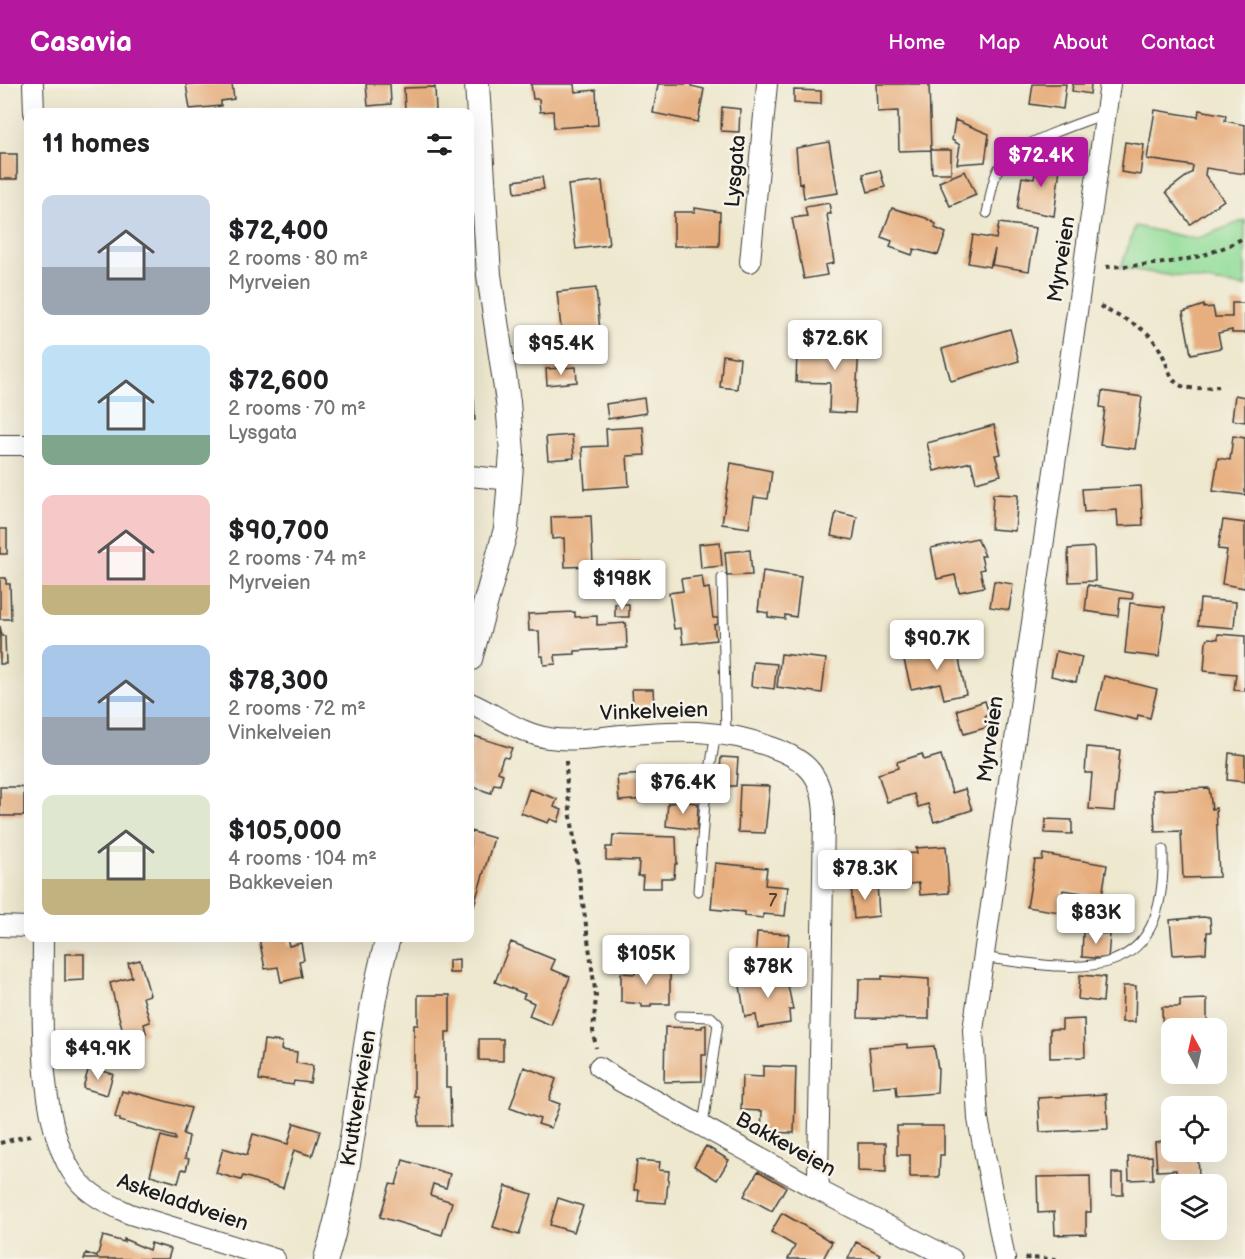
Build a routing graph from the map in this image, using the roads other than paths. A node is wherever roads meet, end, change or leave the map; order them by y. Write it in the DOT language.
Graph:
graph roads {
  1 [pos="33,84"];
  2 [pos="477,84"];
  3 [pos="767,84"];
  4 [pos="1110,84"];
  5 [pos="34,108"];
  6 [pos="1107,113"];
  7 [pos="987,213"];
  8 [pos="750,262"];
  9 [pos="24,445"];
  10 [pos="0,446"];
  11 [pos="474,476"];
  12 [pos="511,480"];
  13 [pos="722,578"];
  14 [pos="474,645"];
  15 [pos="474,705"];
  16 [pos="721,733"];
  17 [pos="1163,850"];
  18 [pos="698,891"];
  19 [pos="0,926"];
  20 [pos="24,927"];
  21 [pos="43,942"];
  22 [pos="387,942"];
  23 [pos="982,957"];
  24 [pos="679,1016"];
  25 [pos="599,1067"];
  26 [pos="703,1125"];
  27 [pos="820,1191"];
  28 [pos="1013,1258"];
  29 [pos="275,1259"];
  30 [pos="326,1259"];
  31 [pos="952,1259"];
  1 -- 5 [label="street"];
  2 -- 12 [label="street"];
  3 -- 8 [label="street, Lysgata"];
  4 -- 6 [label="street, Myrveien"];
  6 -- 7 [label="lane"];
  6 -- 23 [label="street, Myrveien"];
  9 -- 10 [label="street"];
  11 -- 12 [label="street"];
  12 -- 14 [label="street"];
  13 -- 16 [label="lane"];
  15 -- 16 [label="street, Vinkelveien"];
  16 -- 18 [label="lane"];
  16 -- 27 [label="street, Vinkelveien"];
  17 -- 23 [label="lane"];
  19 -- 20 [label="street"];
  21 -- 29 [label="street, Askeladdveien"];
  22 -- 30 [label="street, Kruttverkveien"];
  23 -- 28 [label="street, Myrveien"];
  24 -- 26 [label="lane"];
  25 -- 26 [label="street, Bakkeveien"];
  26 -- 27 [label="street, Bakkeveien"];
  27 -- 31 [label="street, Bakkeveien"];
}
